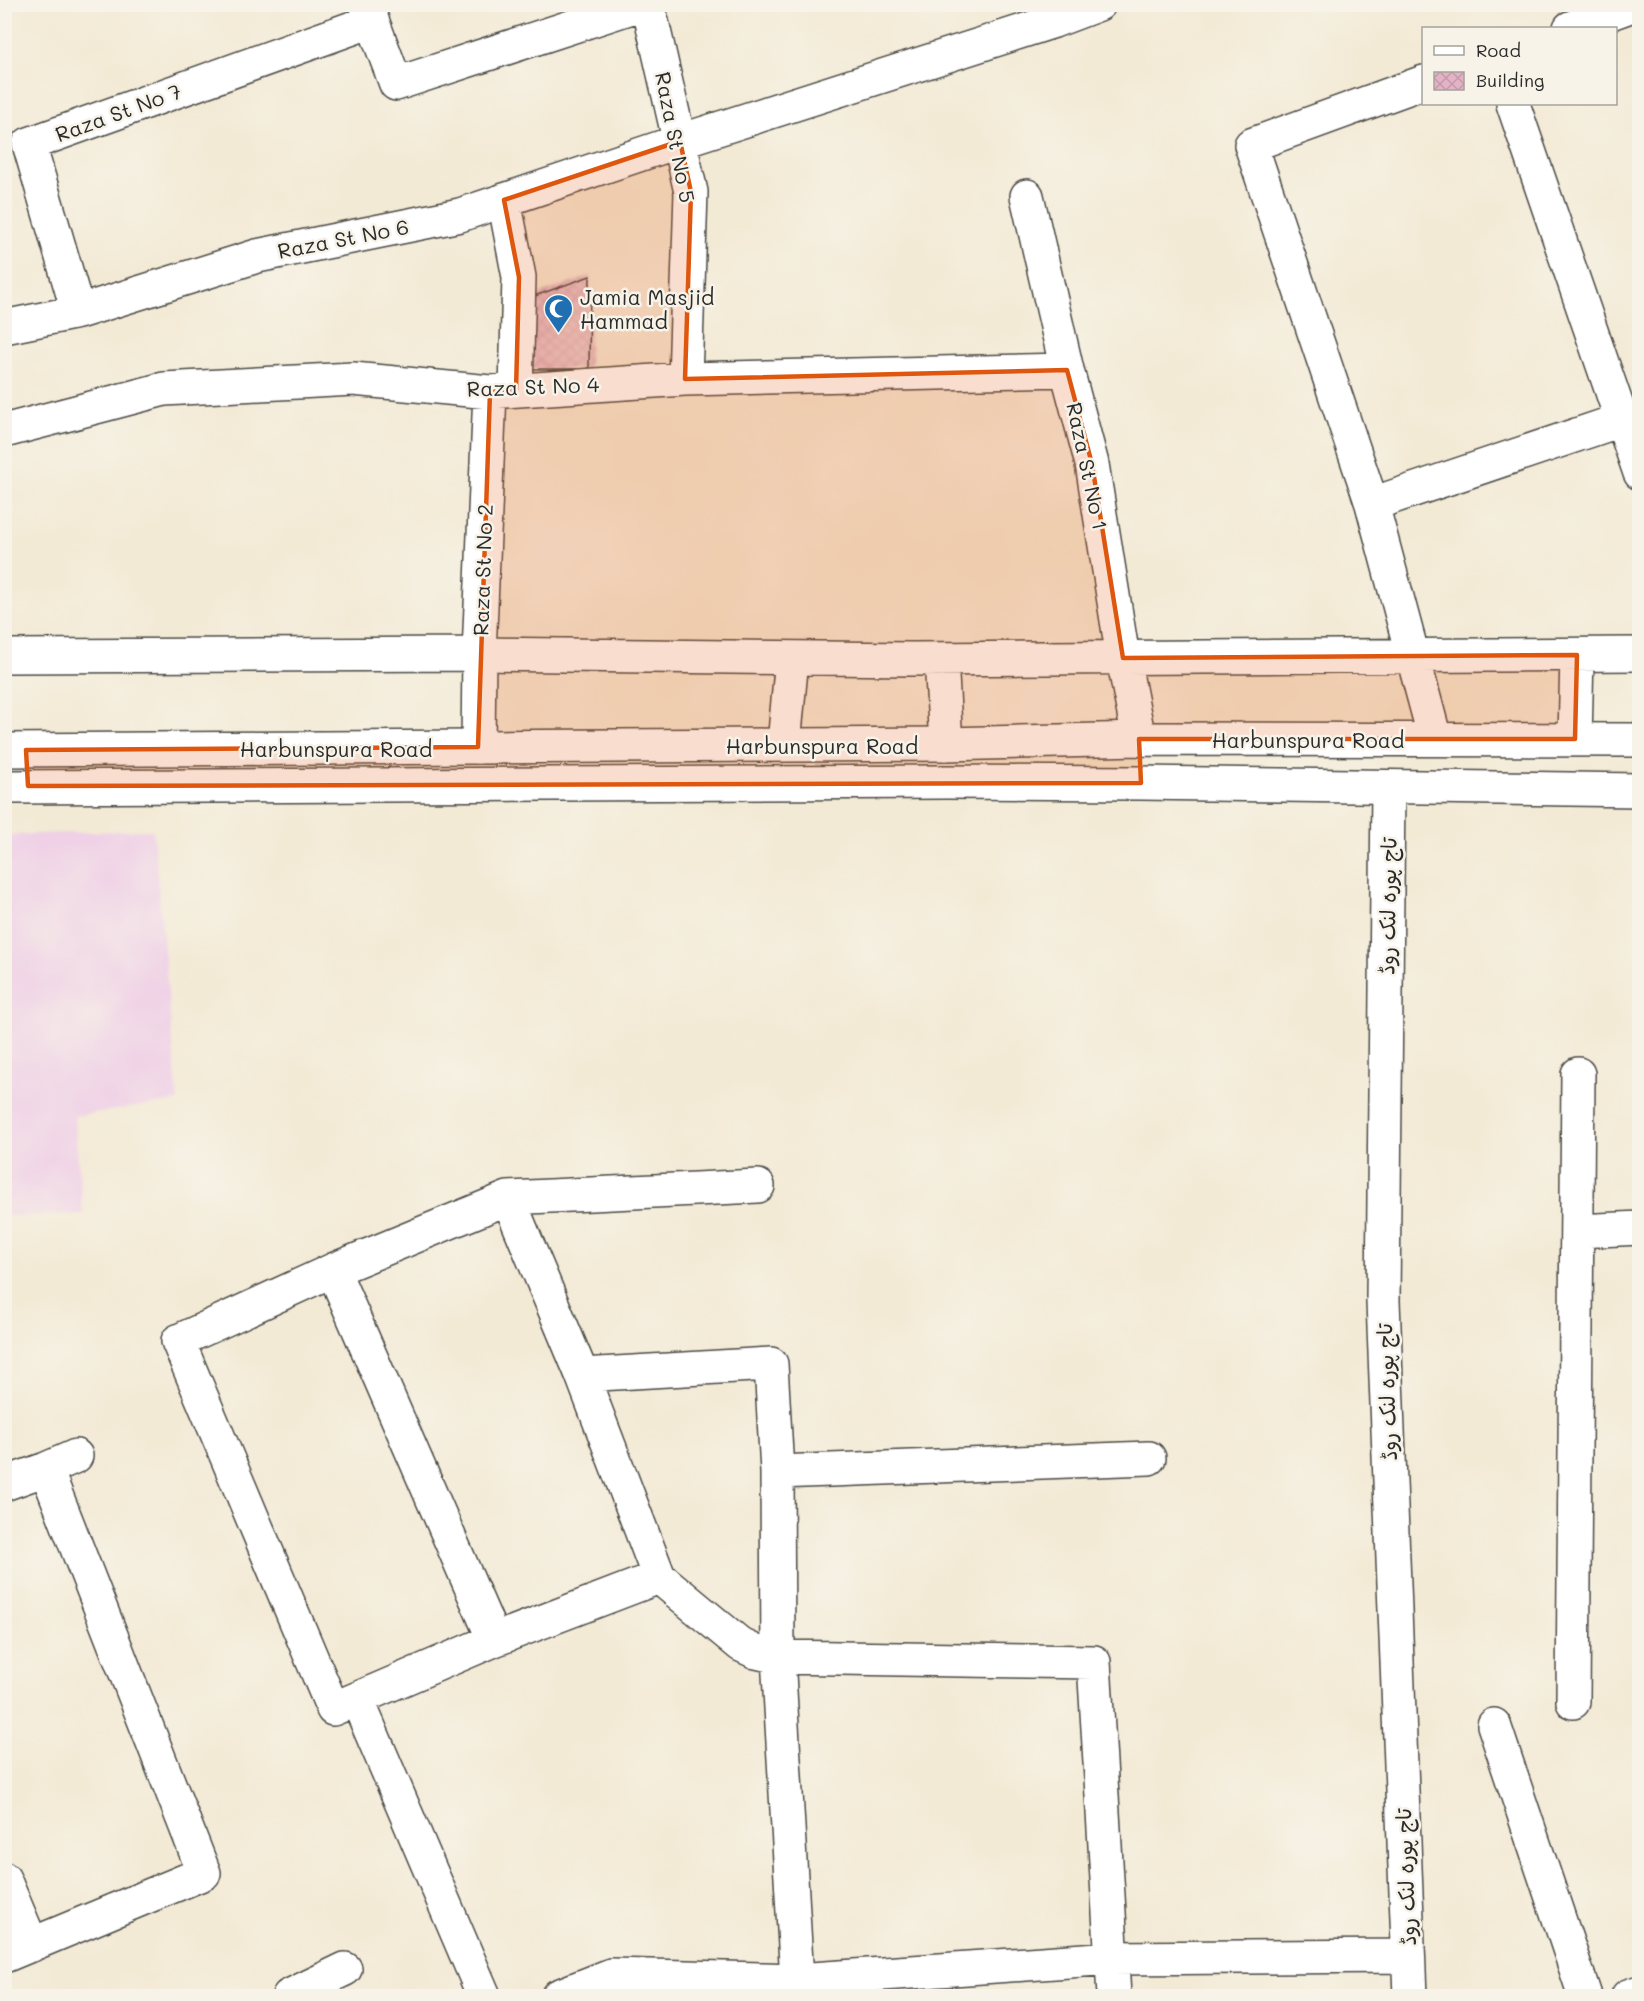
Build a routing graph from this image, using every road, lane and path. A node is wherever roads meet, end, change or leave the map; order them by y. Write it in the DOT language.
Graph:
graph roads {
  1 [pos="641,4"];
  2 [pos="648,4"];
  3 [pos="1099,4"];
  4 [pos="1635,4"];
  5 [pos="369,13"];
  6 [pos="1573,27"];
  7 [pos="1422,83"];
  8 [pos="1513,105"];
  9 [pos="680,141"];
  10 [pos="1027,196"];
  11 [pos="504,200"];
  12 [pos="78,312"];
  13 [pos="4,327"];
  14 [pos="1067,370"];
  15 [pos="686,379"];
  16 [pos="503,391"];
  17 [pos="1621,420"];
  18 [pos="4,431"];
  19 [pos="1640,474"];
  20 [pos="1372,504"];
  21 [pos="479,654"];
  22 [pos="1640,654"];
  23 [pos="1414,655"];
  24 [pos="1577,655"];
  25 [pos="4,656"];
  26 [pos="792,658"];
  27 [pos="1123,658"];
  28 [pos="941,659"];
  29 [pos="1139,739"];
  30 [pos="1435,739"];
  31 [pos="1575,739"];
  32 [pos="1640,740"];
  33 [pos="784,744"];
  34 [pos="946,744"];
  35 [pos="477,747"];
  36 [pos="15,750"];
  37 [pos="1141,783"];
  38 [pos="16,787"];
  39 [pos="1388,787"];
  40 [pos="1640,790"];
  41 [pos="1578,1074"];
  42 [pos="758,1186"];
  43 [pos="508,1197"];
  44 [pos="1640,1227"];
  45 [pos="1577,1231"];
  46 [pos="333,1270"];
  47 [pos="582,1376"];
  48 [pos="76,1456"];
  49 [pos="1149,1458"];
  50 [pos="46,1469"];
  51 [pos="777,1472"];
  52 [pos="4,1484"];
  53 [pos="659,1577"];
  54 [pos="494,1640"];
  55 [pos="778,1657"];
  56 [pos="357,1699"];
  57 [pos="1573,1702"];
  58 [pos="1494,1725"];
  59 [pos="4,1879"];
  60 [pos="18,1951"];
  61 [pos="1408,1956"];
  62 [pos="1112,1959"];
  63 [pos="345,1969"];
  64 [pos="798,1988"];
  65 [pos="1640,1992"];
  66 [pos="289,1996"];
  67 [pos="484,1996"];
  68 [pos="558,1996"];
  69 [pos="1114,1996"];
  70 [pos="1410,1996"];
  71 [pos="1585,1996"];
  72 [pos="1628,1996"];
  1 -- 5 [label="street"];
  2 -- 9 [label="street, Raza St No 5"];
  3 -- 9 [label="street, Raza St No 6"];
  4 -- 6 [label="street"];
  5 -- 12 [label="street, Raza St No 7"];
  7 -- 20 [label="street"];
  8 -- 17 [label="street"];
  9 -- 11 [label="street, Raza St No 6"];
  9 -- 15 [label="street, Raza St No 5"];
  10 -- 14 [label="street, Raza St No 1"];
  11 -- 12 [label="street, Raza St No 6"];
  11 -- 16 [label="street, Raza St No 2"];
  12 -- 13 [label="street, Raza St No 6"];
  14 -- 15 [label="street, Raza St No 4"];
  14 -- 27 [label="street, Raza St No 1"];
  15 -- 16 [label="street, Raza St No 4"];
  16 -- 18 [label="street, Raza St No 4"];
  16 -- 21 [label="street, Raza St No 2"];
  17 -- 19 [label="street"];
  17 -- 20 [label="street"];
  20 -- 23 [label="street"];
  21 -- 25 [label="street"];
  21 -- 26 [label="street"];
  21 -- 35 [label="street, Raza St No 2"];
  22 -- 24 [label="street"];
  23 -- 24 [label="street"];
  23 -- 27 [label="street"];
  23 -- 30 [label="street"];
  24 -- 31 [label="street"];
  26 -- 28 [label="street"];
  26 -- 33 [label="street"];
  27 -- 28 [label="street"];
  27 -- 29 [label="street, Raza St No 1"];
  28 -- 34 [label="street"];
  29 -- 30 [label="street, Harbunspura Road"];
  29 -- 34 [label="street, Harbunspura Road"];
  29 -- 37 [label="street, Raza St No 1"];
  30 -- 31 [label="street, Harbunspura Road"];
  31 -- 32 [label="street, Harbunspura Road"];
  33 -- 34 [label="street, Harbunspura Road"];
  33 -- 35 [label="street, Harbunspura Road"];
  35 -- 36 [label="street, Harbunspura Road"];
  36 -- 38 [label="street"];
  37 -- 38 [label="street, Harbunspura Road"];
  37 -- 39 [label="street, Harbunspura Road"];
  39 -- 40 [label="street, Harbunspura Road"];
  39 -- 61 [label="street, تاج پورہ لنک روڈ"];
  41 -- 45 [label="street"];
  42 -- 43 [label="street"];
  43 -- 46 [label="street"];
  43 -- 47 [label="street"];
  44 -- 45 [label="street"];
  45 -- 57 [label="street"];
  46 -- 54 [label="street"];
  46 -- 56 [label="street"];
  47 -- 51 [label="street"];
  47 -- 53 [label="street"];
  48 -- 50 [label="street"];
  49 -- 51 [label="street"];
  50 -- 52 [label="street"];
  50 -- 60 [label="street"];
  51 -- 55 [label="street"];
  53 -- 54 [label="street"];
  53 -- 55 [label="street"];
  54 -- 56 [label="street"];
  55 -- 62 [label="street"];
  55 -- 64 [label="street"];
  56 -- 67 [label="street"];
  58 -- 71 [label="street"];
  59 -- 60 [label="street"];
  61 -- 62 [label="street"];
  61 -- 70 [label="street, تاج پورہ لنک روڈ"];
  62 -- 64 [label="street"];
  62 -- 69 [label="street"];
  63 -- 66 [label="street"];
  64 -- 68 [label="street"];
  65 -- 72 [label="street"];
}
